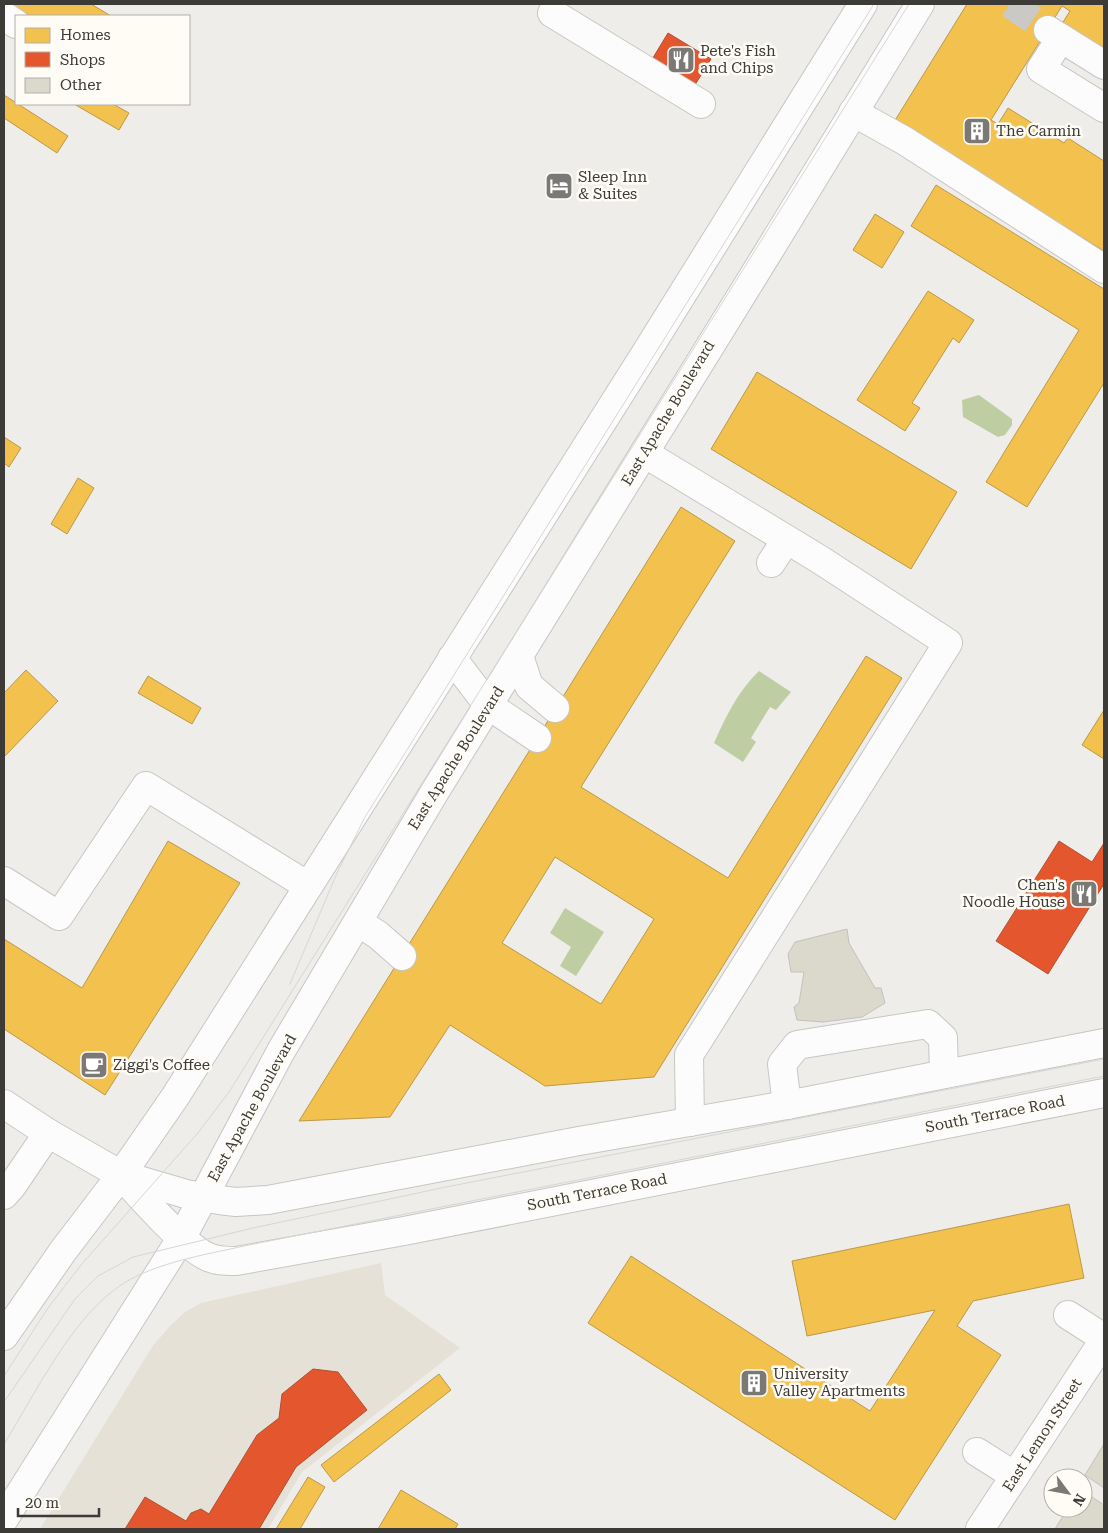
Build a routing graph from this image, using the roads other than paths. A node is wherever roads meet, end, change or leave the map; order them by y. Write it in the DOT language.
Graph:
graph roads {
  1 [pos="863,4"];
  2 [pos="920,4"];
  3 [pos="552,13"];
  4 [pos="4,16"];
  5 [pos="15,23"];
  6 [pos="1104,65"];
  7 [pos="701,104"];
  8 [pos="1104,108"];
  9 [pos="854,112"];
  10 [pos="1104,270"];
  11 [pos="644,453"];
  12 [pos="786,540"];
  13 [pos="771,563"];
  14 [pos="519,656"];
  15 [pos="452,658"];
  16 [pos="488,706"];
  17 [pos="556,708"];
  18 [pos="537,738"];
  19 [pos="4,881"];
  20 [pos="308,886"];
  21 [pos="358,922"];
  22 [pos="402,956"];
  23 [pos="1104,1043"];
  24 [pos="944,1074"];
  25 [pos="1104,1093"];
  26 [pos="4,1104"];
  27 [pos="787,1105"];
  28 [pos="690,1122"];
  29 [pos="48,1133"];
  30 [pos="121,1175"];
  31 [pos="4,1196"];
  32 [pos="203,1198"];
  33 [pos="182,1237"];
  34 [pos="1068,1315"];
  35 [pos="4,1336"];
  36 [pos="1104,1339"];
  37 [pos="977,1452"];
  38 [pos="1015,1476"];
  39 [pos="4,1519"];
  40 [pos="980,1529"];
  1 -- 15 [label="main road"];
  2 -- 9 [label="main road, East Apache Boulevard"];
  3 -- 7 [label="main road"];
  4 -- 5 [label="main road"];
  6 -- 8 [label="main road"];
  9 -- 10 [label="main road"];
  9 -- 11 [label="main road, East Apache Boulevard"];
  11 -- 12 [label="main road"];
  11 -- 14 [label="main road, East Apache Boulevard"];
  12 -- 13 [label="main road"];
  12 -- 28 [label="main road"];
  14 -- 16 [label="main road, East Apache Boulevard"];
  14 -- 17 [label="main road"];
  15 -- 16 [label="main road"];
  15 -- 20 [label="main road"];
  16 -- 18 [label="main road"];
  16 -- 21 [label="main road, East Apache Boulevard"];
  19 -- 20 [label="main road"];
  20 -- 30 [label="main road"];
  21 -- 22 [label="main road"];
  21 -- 32 [label="main road, East Apache Boulevard"];
  23 -- 24 [label="main road, South Terrace Road"];
  24 -- 27 [label="main road, South Terrace Road"];
  24 -- 27 [label="main road"];
  25 -- 33 [label="main road, South Terrace Road"];
  26 -- 29 [label="main road, South Terrace Road"];
  27 -- 28 [label="main road, South Terrace Road"];
  28 -- 32 [label="main road, South Terrace Road"];
  29 -- 30 [label="main road, South Terrace Road"];
  29 -- 31 [label="main road"];
  30 -- 32 [label="main road, South Terrace Road"];
  30 -- 33 [label="main road, South Terrace Road"];
  30 -- 35 [label="main road"];
  32 -- 33 [label="main road, East Apache Boulevard"];
  33 -- 39 [label="main road, East Apache Boulevard"];
  34 -- 36 [label="main road"];
  36 -- 38 [label="main road, East Lemon Street"];
  37 -- 38 [label="main road"];
  38 -- 40 [label="main road, East Lemon Street"];
}
